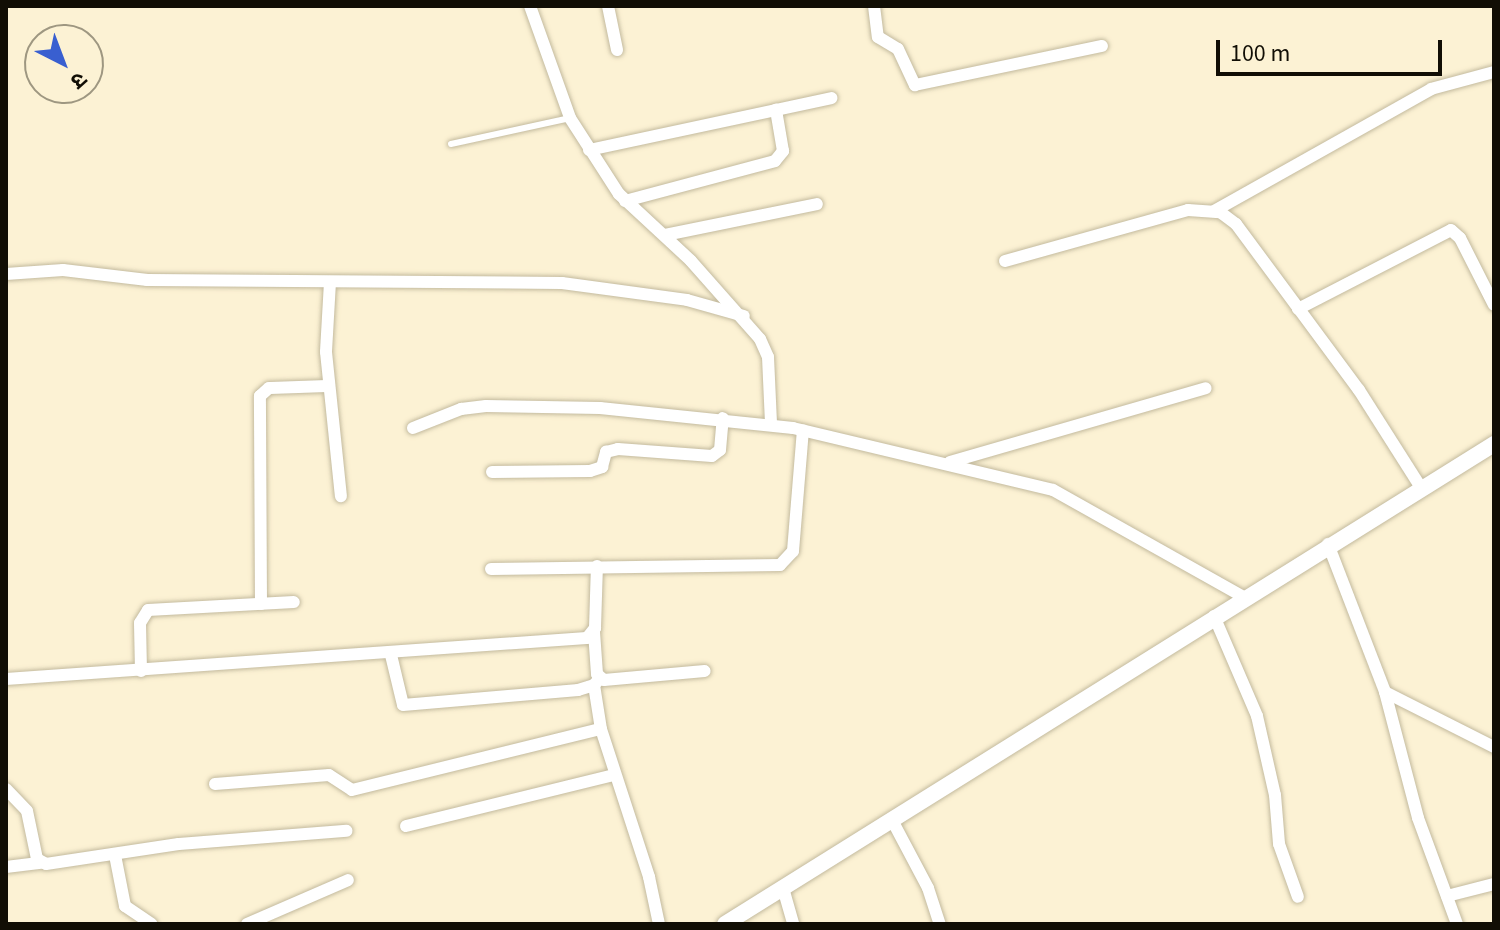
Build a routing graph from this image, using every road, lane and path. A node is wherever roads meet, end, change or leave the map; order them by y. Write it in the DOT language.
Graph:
graph roads {
  1 [pos="530,6"];
  2 [pos="608,6"];
  3 [pos="874,6"];
  4 [pos="1102,46"];
  5 [pos="617,50"];
  6 [pos="1494,72"];
  7 [pos="831,98"];
  8 [pos="776,110"];
  9 [pos="570,118"];
  10 [pos="451,144"];
  11 [pos="589,150"];
  12 [pos="625,201"];
  13 [pos="817,204"];
  14 [pos="1214,211"];
  15 [pos="665,235"];
  16 [pos="1005,261"];
  17 [pos="6,274"];
  18 [pos="330,282"];
  19 [pos="1494,305"];
  20 [pos="1298,309"];
  21 [pos="744,316"];
  22 [pos="328,386"];
  23 [pos="1206,388"];
  24 [pos="723,418"];
  25 [pos="771,424"];
  26 [pos="413,428"];
  27 [pos="803,430"];
  28 [pos="1494,444"];
  29 [pos="947,463"];
  30 [pos="492,472"];
  31 [pos="1420,486"];
  32 [pos="341,496"];
  33 [pos="1328,544"];
  34 [pos="597,566"];
  35 [pos="491,569"];
  36 [pos="1244,597"];
  37 [pos="294,602"];
  38 [pos="261,604"];
  39 [pos="1214,616"];
  40 [pos="594,632"];
  41 [pos="391,655"];
  42 [pos="141,671"];
  43 [pos="705,671"];
  44 [pos="6,679"];
  45 [pos="597,682"];
  46 [pos="1385,692"];
  47 [pos="601,729"];
  48 [pos="1494,747"];
  49 [pos="614,775"];
  50 [pos="215,784"];
  51 [pos="6,789"];
  52 [pos="892,820"];
  53 [pos="406,826"];
  54 [pos="346,831"];
  55 [pos="115,855"];
  56 [pos="41,863"];
  57 [pos="6,867"];
  58 [pos="348,880"];
  59 [pos="1494,884"];
  60 [pos="783,888"];
  61 [pos="1447,896"];
  62 [pos="1298,897"];
  63 [pos="152,924"];
  64 [pos="247,924"];
  65 [pos="659,924"];
  66 [pos="725,924"];
  67 [pos="793,924"];
  68 [pos="940,924"];
  69 [pos="1457,924"];
  1 -- 9 [label="street"];
  2 -- 5 [label="street"];
  3 -- 4 [label="street"];
  6 -- 14 [label="street"];
  7 -- 8 [label="street"];
  8 -- 11 [label="street"];
  8 -- 12 [label="street"];
  9 -- 10 [label="lane"];
  9 -- 11 [label="street"];
  11 -- 12 [label="street"];
  12 -- 15 [label="street"];
  13 -- 15 [label="street"];
  14 -- 16 [label="street"];
  14 -- 20 [label="street"];
  15 -- 21 [label="street"];
  17 -- 18 [label="street"];
  18 -- 21 [label="street"];
  18 -- 22 [label="street"];
  19 -- 20 [label="street"];
  20 -- 31 [label="street"];
  21 -- 25 [label="street"];
  22 -- 32 [label="street"];
  22 -- 38 [label="street"];
  23 -- 29 [label="street"];
  24 -- 25 [label="street"];
  24 -- 26 [label="street"];
  24 -- 30 [label="street"];
  25 -- 27 [label="street"];
  27 -- 29 [label="street"];
  27 -- 34 [label="street"];
  28 -- 31 [label="main road"];
  29 -- 36 [label="street"];
  31 -- 33 [label="main road"];
  33 -- 36 [label="main road"];
  33 -- 46 [label="street"];
  34 -- 35 [label="street"];
  34 -- 40 [label="street"];
  36 -- 39 [label="main road"];
  37 -- 38 [label="street"];
  38 -- 42 [label="street"];
  39 -- 52 [label="main road"];
  39 -- 62 [label="street"];
  40 -- 41 [label="street"];
  40 -- 45 [label="street"];
  41 -- 42 [label="street"];
  41 -- 45 [label="street"];
  42 -- 44 [label="street"];
  43 -- 45 [label="street"];
  45 -- 47 [label="street"];
  46 -- 48 [label="street"];
  46 -- 61 [label="street"];
  47 -- 49 [label="street"];
  47 -- 50 [label="street"];
  49 -- 53 [label="street"];
  49 -- 65 [label="street"];
  51 -- 56 [label="street"];
  52 -- 60 [label="main road"];
  52 -- 68 [label="street"];
  54 -- 55 [label="street"];
  55 -- 56 [label="street"];
  55 -- 63 [label="street"];
  56 -- 57 [label="street"];
  58 -- 64 [label="street"];
  59 -- 61 [label="street"];
  60 -- 66 [label="main road"];
  60 -- 67 [label="street"];
  61 -- 69 [label="street"];
}
